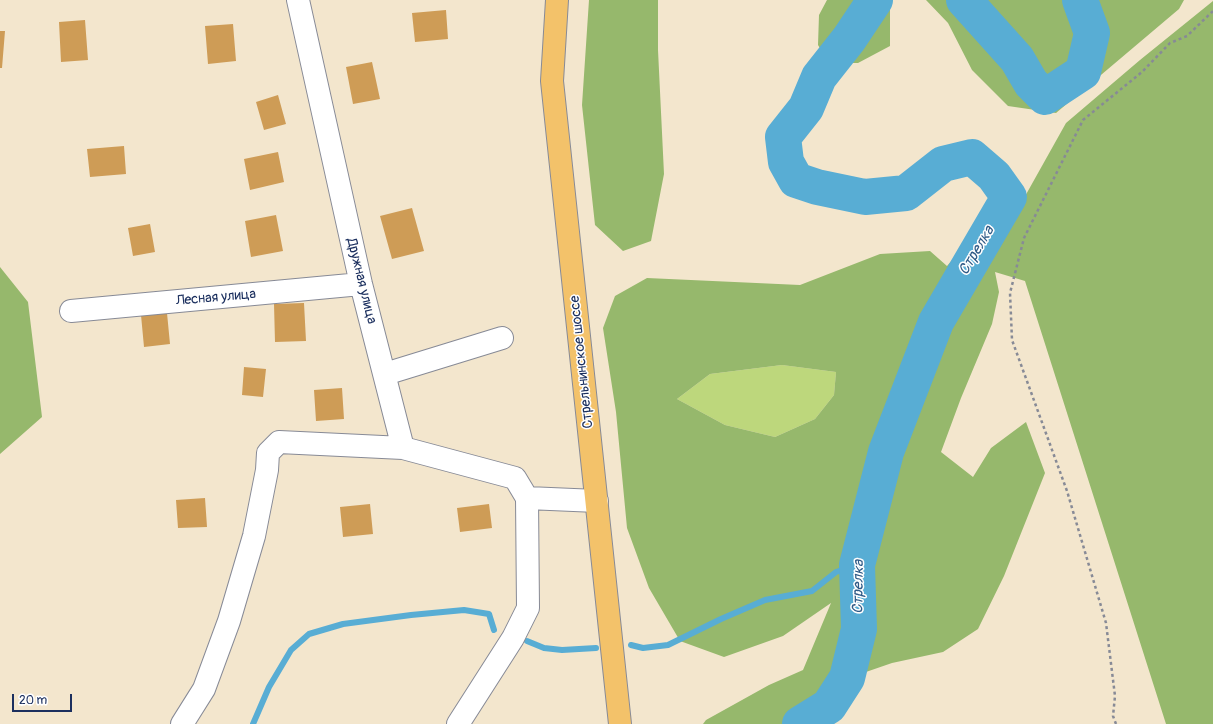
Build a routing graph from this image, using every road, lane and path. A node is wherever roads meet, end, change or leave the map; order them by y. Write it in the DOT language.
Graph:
graph roads {
  1 [pos="298,0"];
  2 [pos="557,0"];
  3 [pos="1213,11"];
  4 [pos="361,284"];
  5 [pos="71,311"];
  6 [pos="502,338"];
  7 [pos="385,374"];
  8 [pos="403,448"];
  9 [pos="527,498"];
  10 [pos="597,501"];
  11 [pos="182,724"];
  12 [pos="458,724"];
  13 [pos="620,724"];
  14 [pos="1116,724"];
  1 -- 4 [label="street, Дружная улица"];
  2 -- 10 [label="main road, Стрельнинское шоссе"];
  3 -- 14 [label="path"];
  4 -- 5 [label="street, Лесная улица"];
  4 -- 7 [label="street, Дружная улица"];
  6 -- 7 [label="street"];
  7 -- 8 [label="street, Дружная улица"];
  8 -- 9 [label="street"];
  8 -- 11 [label="street"];
  9 -- 10 [label="street"];
  9 -- 12 [label="street"];
  10 -- 13 [label="main road, Стрельнинское шоссе"];
}
